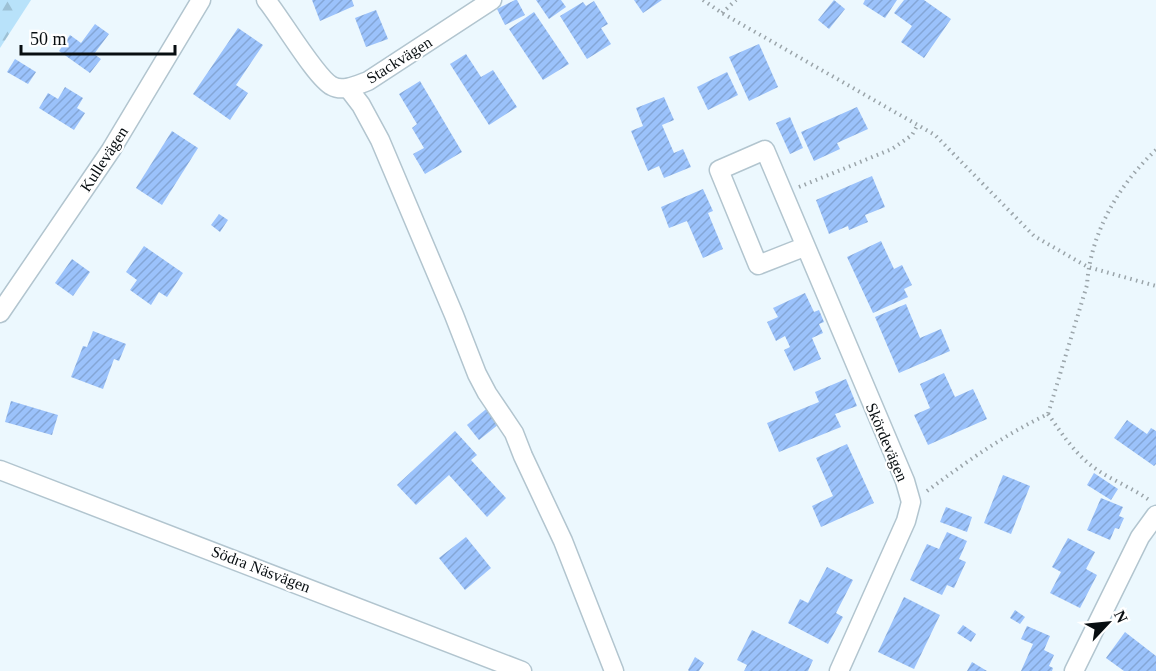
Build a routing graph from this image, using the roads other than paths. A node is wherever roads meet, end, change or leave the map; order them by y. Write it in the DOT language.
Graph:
graph roads {
  1 [pos="201,0"];
  2 [pos="266,0"];
  3 [pos="492,0"];
  4 [pos="348,88"];
  5 [pos="804,247"];
  6 [pos="0,313"];
  7 [pos="0,470"];
  8 [pos="1154,510"];
  9 [pos="522,671"];
  10 [pos="614,671"];
  11 [pos="839,671"];
  12 [pos="1074,671"];
  1 -- 6 [label="street, Kullevägen"];
  2 -- 4 [label="street, Stackvägen"];
  3 -- 4 [label="street, Stackvägen"];
  4 -- 10 [label="street"];
  5 -- 5 [label="street, Skördevägen"];
  5 -- 11 [label="street, Skördevägen"];
  7 -- 9 [label="street, Södra Näsvägen"];
  8 -- 12 [label="street"];
}
